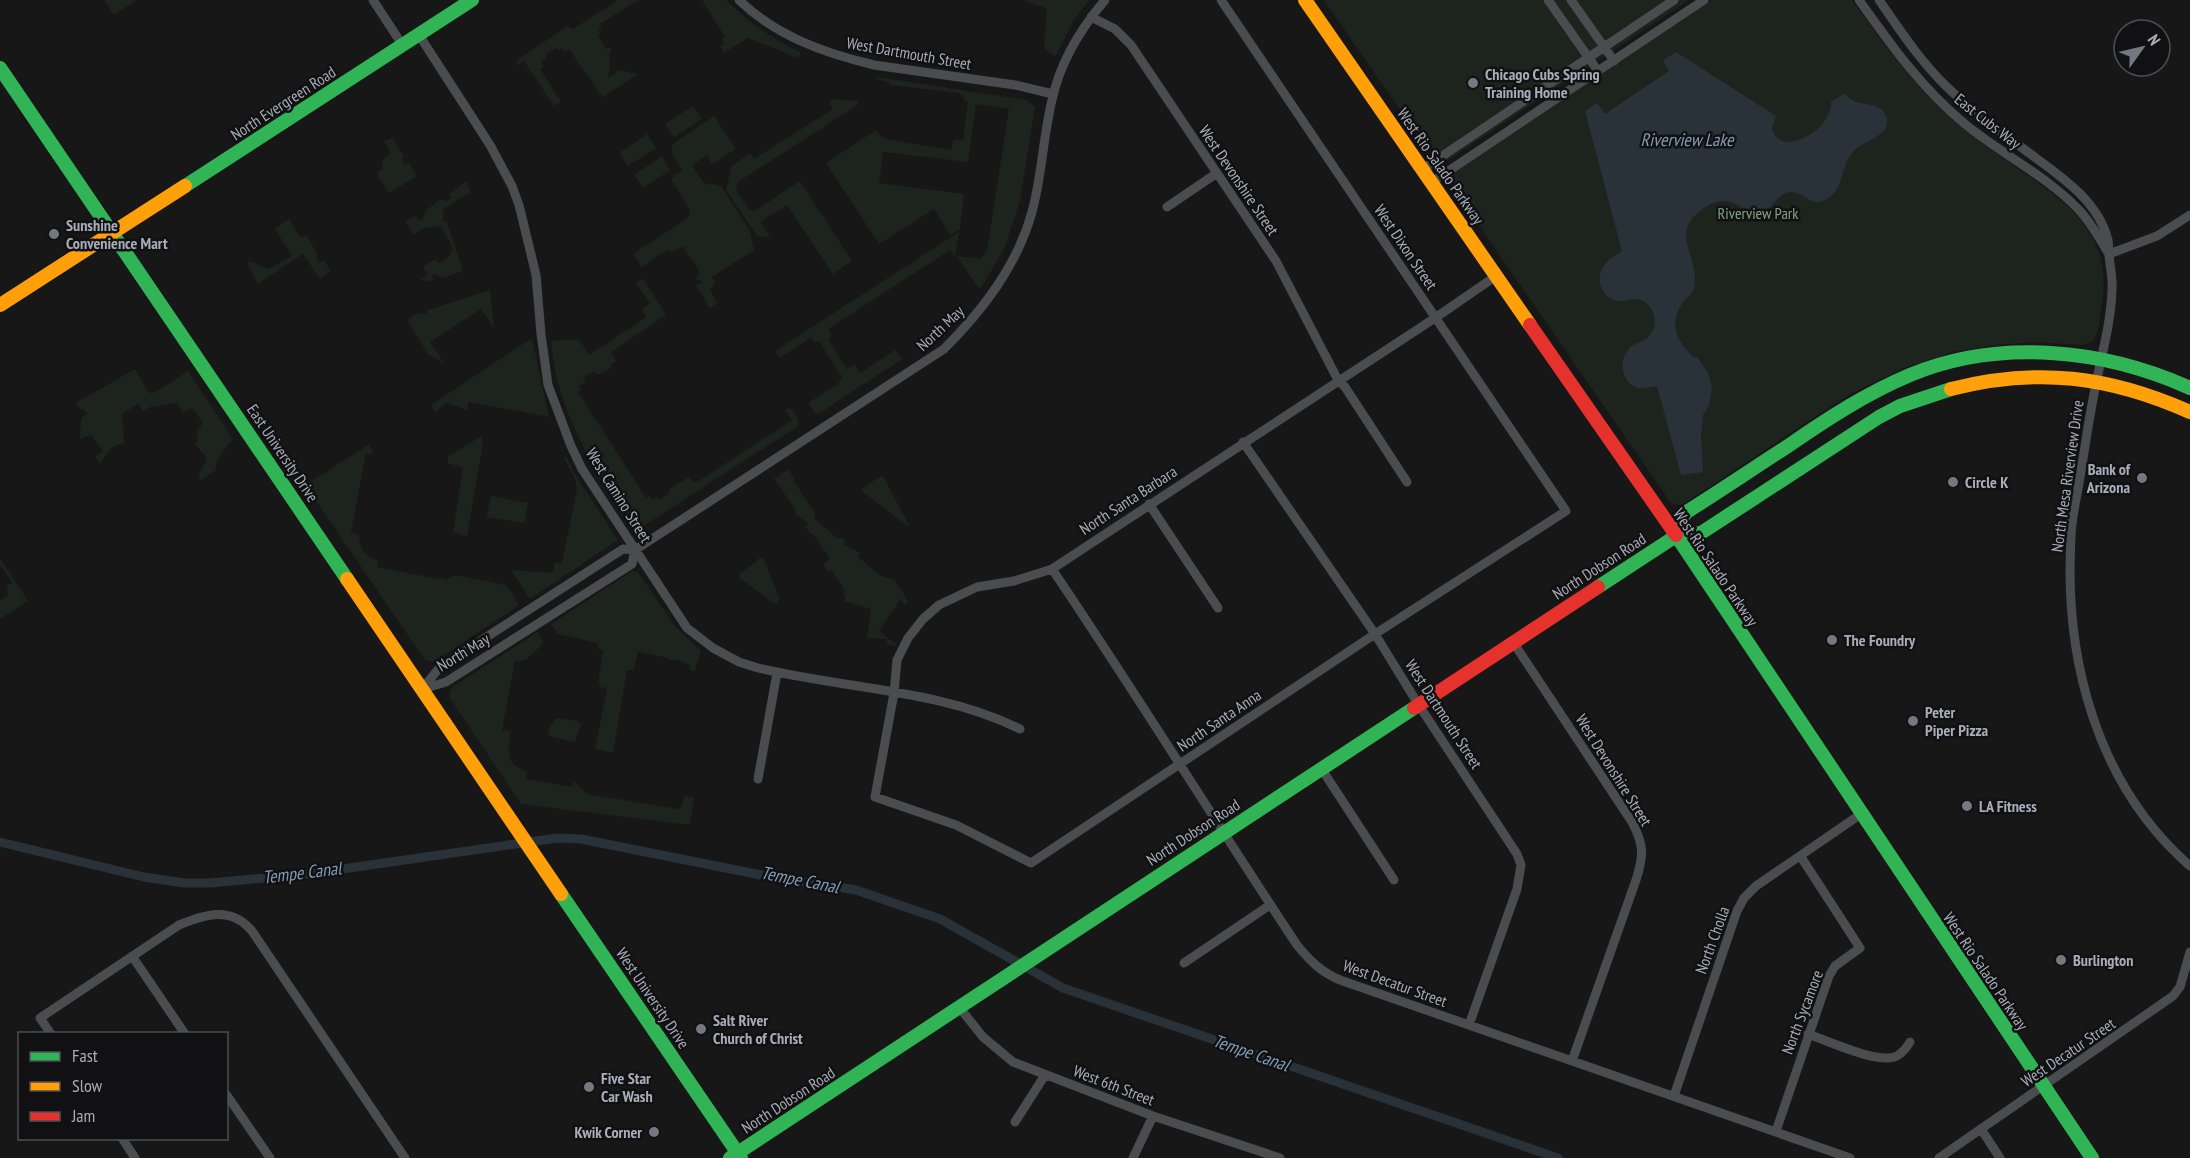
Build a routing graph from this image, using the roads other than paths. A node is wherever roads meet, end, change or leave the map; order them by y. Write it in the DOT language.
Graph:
graph roads {
  1 [pos="373,0"];
  2 [pos="472,0"];
  3 [pos="739,0"];
  4 [pos="1105,0"];
  5 [pos="1221,0"];
  6 [pos="1305,0"];
  7 [pos="1548,0"];
  8 [pos="1572,0"];
  9 [pos="1675,0"];
  10 [pos="1704,0"];
  11 [pos="1859,0"];
  12 [pos="1879,0"];
  13 [pos="1685,13"];
  14 [pos="1091,17"];
  15 [pos="419,35"];
  16 [pos="403,46"];
  17 [pos="1604,47"];
  18 [pos="1588,58"];
  19 [pos="1614,61"];
  20 [pos="0,68"];
  21 [pos="1598,71"];
  22 [pos="1053,94"];
  23 [pos="1423,169"];
  24 [pos="1216,172"];
  25 [pos="1432,182"];
  26 [pos="1167,207"];
  27 [pos="2190,215"];
  28 [pos="112,233"];
  29 [pos="2109,254"];
  30 [pos="1496,276"];
  31 [pos="0,305"];
  32 [pos="1435,318"];
  33 [pos="2100,359"];
  34 [pos="1338,380"];
  35 [pos="2096,381"];
  36 [pos="2190,388"];
  37 [pos="2190,412"];
  38 [pos="1243,442"];
  39 [pos="1407,482"];
  40 [pos="1149,504"];
  41 [pos="1566,511"];
  42 [pos="1676,536"];
  43 [pos="635,550"];
  44 [pos="1052,569"];
  45 [pos="1218,608"];
  46 [pos="1375,634"];
  47 [pos="1513,642"];
  48 [pos="777,673"];
  49 [pos="422,689"];
  50 [pos="894,693"];
  51 [pos="1418,704"];
  52 [pos="1020,729"];
  53 [pos="1180,764"];
  54 [pos="1321,768"];
  55 [pos="758,779"];
  56 [pos="875,797"];
  57 [pos="1861,814"];
  58 [pos="1222,832"];
  59 [pos="1800,856"];
  60 [pos="538,857"];
  61 [pos="2190,866"];
  62 [pos="1394,880"];
  63 [pos="1270,905"];
  64 [pos="2190,952"];
  65 [pos="132,956"];
  66 [pos="1184,963"];
  67 [pos="958,1007"];
  68 [pos="1468,1025"];
  69 [pos="50,1032"];
  70 [pos="184,1032"];
  71 [pos="1808,1034"];
  72 [pos="1910,1042"];
  73 [pos="1572,1061"];
  74 [pos="1045,1075"];
  75 [pos="2044,1087"];
  76 [pos="1674,1096"];
  77 [pos="228,1097"];
  78 [pos="1154,1116"];
  79 [pos="1015,1122"];
  80 [pos="1981,1130"];
  81 [pos="1776,1131"];
  82 [pos="123,1140"];
  83 [pos="736,1156"];
  84 [pos="135,1158"];
  85 [pos="270,1158"];
  86 [pos="405,1158"];
  87 [pos="1133,1158"];
  88 [pos="1280,1158"];
  89 [pos="1850,1158"];
  90 [pos="1939,1158"];
  91 [pos="2000,1158"];
  92 [pos="2092,1158"];
  1 -- 16 [label="street"];
  2 -- 15 [label="main road, North Evergreen Road"];
  3 -- 22 [label="street, West Dartmouth Street"];
  4 -- 14 [label="street, North May"];
  5 -- 32 [label="street, West Dixon Street"];
  6 -- 23 [label="main road, West Rio Salado Parkway"];
  7 -- 18 [label="street"];
  8 -- 17 [label="street"];
  9 -- 13 [label="street"];
  9 -- 17 [label="street"];
  10 -- 13 [label="street"];
  11 -- 29 [label="street, East Cubs Way"];
  12 -- 29 [label="street, East Cubs Way"];
  13 -- 19 [label="street"];
  14 -- 22 [label="street, North May"];
  14 -- 24 [label="street, West Devonshire Street"];
  15 -- 16 [label="main road, North Evergreen Road"];
  15 -- 43 [label="street, West Camino Street"];
  16 -- 28 [label="main road, North Evergreen Road"];
  17 -- 18 [label="street"];
  17 -- 19 [label="street"];
  18 -- 21 [label="street"];
  18 -- 23 [label="street"];
  19 -- 21 [label="street"];
  20 -- 28 [label="main road, East University Drive"];
  21 -- 25 [label="street"];
  22 -- 43 [label="street, North May"];
  23 -- 25 [label="main road, West Rio Salado Parkway"];
  24 -- 26 [label="street"];
  24 -- 34 [label="street, West Devonshire Street"];
  25 -- 30 [label="main road, West Rio Salado Parkway"];
  27 -- 29 [label="street"];
  28 -- 31 [label="main road, North Evergreen Road"];
  28 -- 49 [label="main road, East University Drive"];
  29 -- 33 [label="street, East Cubs Way"];
  30 -- 32 [label="street, North Santa Barbara"];
  30 -- 42 [label="main road, West Rio Salado Parkway"];
  32 -- 34 [label="street, North Santa Barbara"];
  32 -- 41 [label="street, West Dixon Street"];
  33 -- 35 [label="street, North Mesa Riverview Drive"];
  33 -- 36 [label="main road, North Dobson Road"];
  33 -- 42 [label="main road, North Dobson Road"];
  34 -- 38 [label="street, North Santa Barbara"];
  34 -- 39 [label="street, West Devonshire Street"];
  35 -- 37 [label="main road, North Dobson Road"];
  35 -- 42 [label="main road, North Dobson Road"];
  35 -- 61 [label="street, North Mesa Riverview Drive"];
  38 -- 40 [label="street, North Santa Barbara"];
  38 -- 46 [label="street, West Dartmouth Street"];
  40 -- 44 [label="street, North Santa Barbara"];
  40 -- 45 [label="street"];
  41 -- 46 [label="street, North Santa Anna"];
  42 -- 47 [label="main road, North Dobson Road"];
  42 -- 57 [label="main road, West Rio Salado Parkway"];
  43 -- 48 [label="street, West Camino Street"];
  43 -- 49 [label="street, North May"];
  43 -- 49 [label="street, North May"];
  44 -- 50 [label="street, North Santa Barbara"];
  44 -- 53 [label="street, West Decatur Street"];
  46 -- 51 [label="street, West Dartmouth Street"];
  46 -- 53 [label="street, North Santa Anna"];
  47 -- 51 [label="main road, North Dobson Road"];
  47 -- 73 [label="street, West Devonshire Street"];
  48 -- 50 [label="street, West Camino Street"];
  48 -- 55 [label="street"];
  49 -- 60 [label="main road, East University Drive"];
  50 -- 52 [label="street, West Camino Street"];
  50 -- 56 [label="street, North Santa Barbara"];
  51 -- 54 [label="main road, North Dobson Road"];
  51 -- 68 [label="street, West Dartmouth Street"];
  53 -- 56 [label="street, North Santa Anna"];
  53 -- 58 [label="street, West Decatur Street"];
  54 -- 58 [label="main road, North Dobson Road"];
  54 -- 62 [label="street"];
  57 -- 59 [label="street, North Cholla"];
  57 -- 75 [label="main road, West Rio Salado Parkway"];
  58 -- 63 [label="street, West Decatur Street"];
  58 -- 67 [label="main road, North Dobson Road"];
  59 -- 71 [label="street, North Sycamore"];
  59 -- 76 [label="street, North Cholla"];
  60 -- 83 [label="main road, West University Drive"];
  63 -- 66 [label="street"];
  63 -- 68 [label="street, West Decatur Street"];
  64 -- 75 [label="street, West Decatur Street"];
  65 -- 69 [label="street"];
  65 -- 70 [label="street"];
  65 -- 86 [label="street"];
  67 -- 74 [label="street, West 6th Street"];
  67 -- 83 [label="main road, North Dobson Road"];
  68 -- 73 [label="street, West Decatur Street"];
  71 -- 72 [label="street"];
  71 -- 81 [label="street, North Sycamore"];
  73 -- 76 [label="street, West Decatur Street"];
  74 -- 78 [label="street, West 6th Street"];
  74 -- 79 [label="street"];
  75 -- 80 [label="street, West Decatur Street"];
  75 -- 92 [label="main road, West Rio Salado Parkway"];
  76 -- 81 [label="street, West Decatur Street"];
  77 -- 85 [label="street"];
  78 -- 87 [label="street"];
  78 -- 88 [label="street, West 6th Street"];
  80 -- 90 [label="street, West Decatur Street"];
  80 -- 91 [label="street"];
  81 -- 89 [label="street, West Decatur Street"];
  82 -- 84 [label="street"];
}
